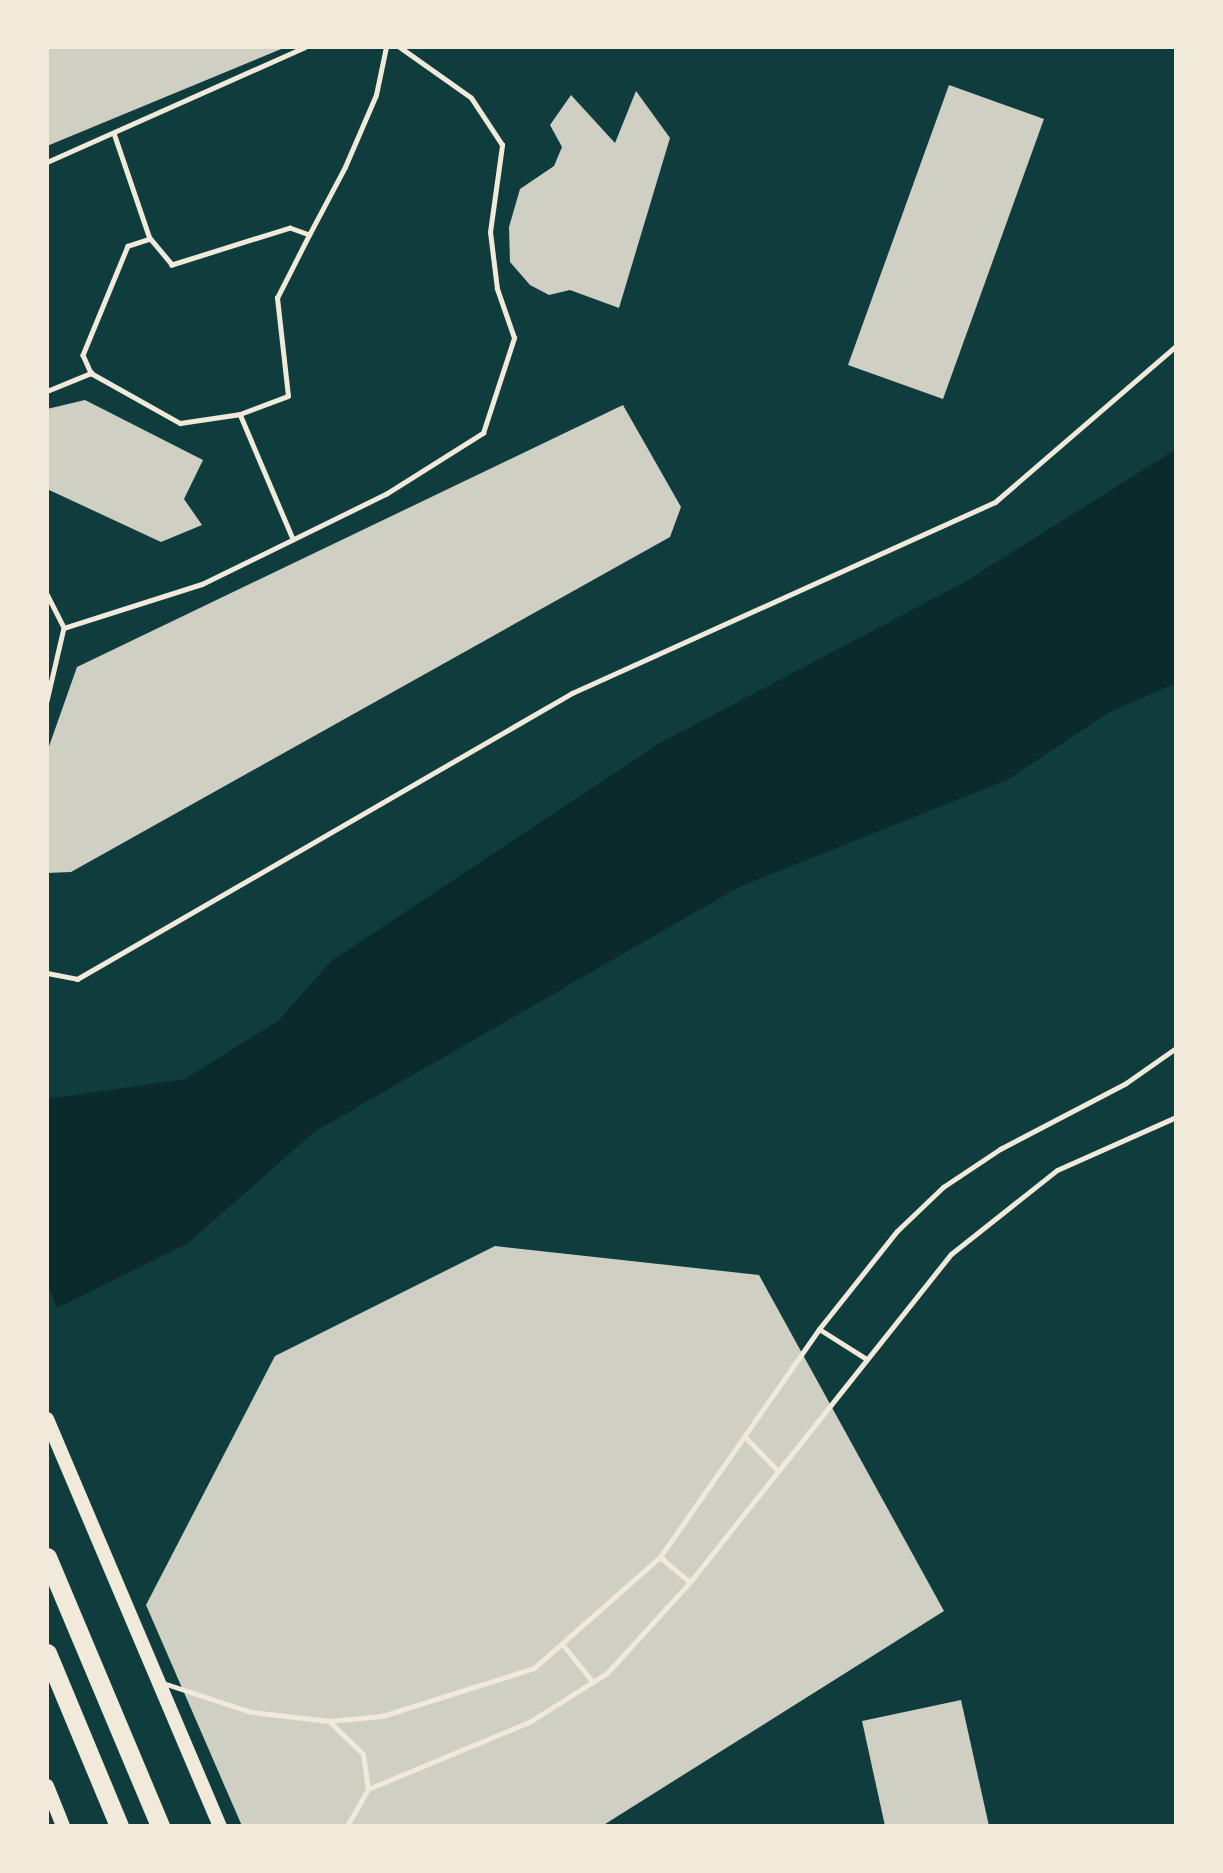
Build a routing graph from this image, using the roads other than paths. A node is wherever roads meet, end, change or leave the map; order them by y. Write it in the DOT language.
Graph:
graph roads {
  1 [pos="1176,346"];
  2 [pos="47,973"];
  3 [pos="1176,1048"];
  4 [pos="1176,1117"];
  5 [pos="819,1329"];
  6 [pos="865,1358"];
  7 [pos="47,1419"];
  8 [pos="746,1437"];
  9 [pos="778,1471"];
  10 [pos="47,1557"];
  11 [pos="660,1557"];
  12 [pos="690,1582"];
  13 [pos="563,1645"];
  14 [pos="47,1653"];
  15 [pos="154,1680"];
  16 [pos="593,1682"];
  17 [pos="329,1721"];
  18 [pos="47,1786"];
  19 [pos="368,1789"];
  20 [pos="63,1826"];
  21 [pos="119,1826"];
  22 [pos="160,1826"];
  23 [pos="220,1826"];
  24 [pos="347,1826"];
  1 -- 2 [label="lane"];
  3 -- 5 [label="lane"];
  4 -- 6 [label="lane"];
  5 -- 6 [label="lane"];
  5 -- 8 [label="lane"];
  6 -- 9 [label="lane"];
  7 -- 15 [label="main road"];
  8 -- 9 [label="lane"];
  8 -- 11 [label="lane"];
  9 -- 12 [label="lane"];
  10 -- 22 [label="highway"];
  11 -- 12 [label="lane"];
  11 -- 13 [label="lane"];
  12 -- 16 [label="lane"];
  13 -- 16 [label="lane"];
  13 -- 17 [label="lane"];
  14 -- 21 [label="highway"];
  15 -- 17 [label="lane"];
  15 -- 23 [label="main road"];
  16 -- 19 [label="lane"];
  17 -- 19 [label="lane"];
  18 -- 20 [label="main road"];
  19 -- 24 [label="lane"];
}
